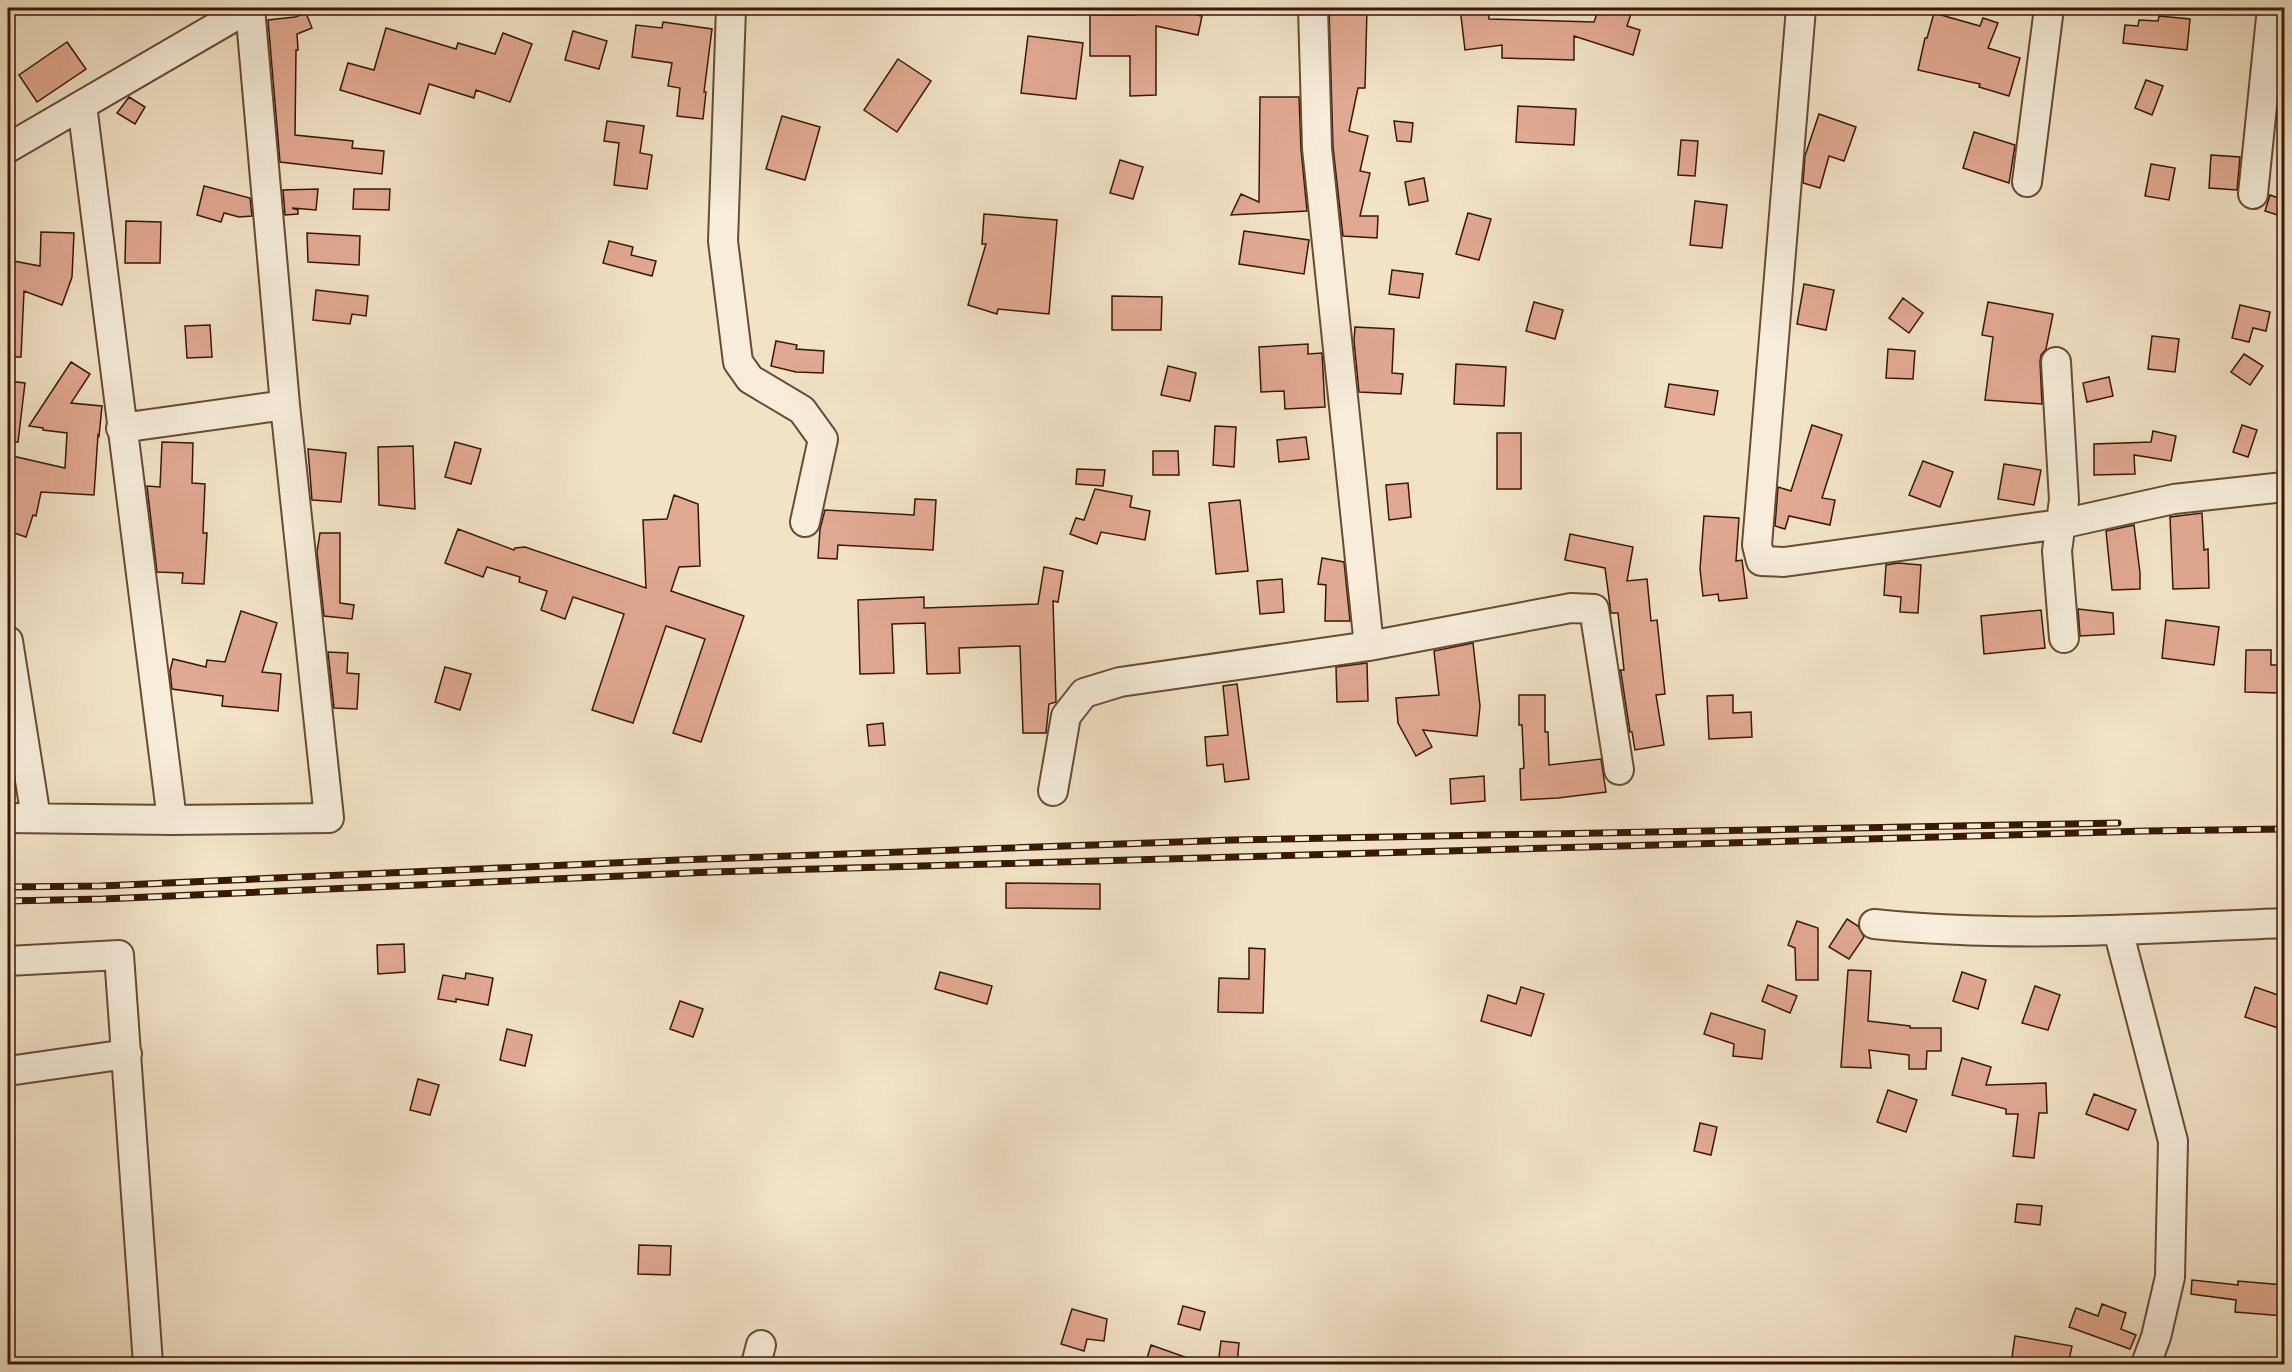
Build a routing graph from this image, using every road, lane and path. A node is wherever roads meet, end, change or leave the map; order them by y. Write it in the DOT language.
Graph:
graph roads {
  1 [pos="250,8"];
  2 [pos="731,8"];
  3 [pos="1313,8"];
  4 [pos="1801,8"];
  5 [pos="2049,8"];
  6 [pos="2272,8"];
  7 [pos="82,105"];
  8 [pos="8,148"];
  9 [pos="2027,182"];
  10 [pos="2253,194"];
  11 [pos="2056,362"];
  12 [pos="285,405"];
  13 [pos="122,428"];
  14 [pos="2284,488"];
  15 [pos="805,522"];
  16 [pos="2061,524"];
  17 [pos="2064,638"];
  18 [pos="8,641"];
  19 [pos="1369,646"];
  20 [pos="1619,770"];
  21 [pos="1053,791"];
  22 [pos="8,818"];
  23 [pos="36,818"];
  24 [pos="172,820"];
  25 [pos="2284,923"];
  26 [pos="1874,924"];
  27 [pos="2118,930"];
  28 [pos="8,961"];
  29 [pos="127,1054"];
  30 [pos="8,1071"];
  31 [pos="148,1365"];
  32 [pos="2146,1365"];
  1 -- 7 [label="street"];
  1 -- 12 [label="street"];
  2 -- 15 [label="street"];
  3 -- 19 [label="street"];
  4 -- 16 [label="street"];
  5 -- 9 [label="street"];
  6 -- 10 [label="street"];
  7 -- 8 [label="street"];
  7 -- 13 [label="street"];
  11 -- 16 [label="street"];
  12 -- 13 [label="street"];
  12 -- 24 [label="street"];
  13 -- 24 [label="street"];
  14 -- 16 [label="street"];
  16 -- 17 [label="street"];
  18 -- 23 [label="street"];
  19 -- 20 [label="street"];
  19 -- 21 [label="street"];
  22 -- 23 [label="street"];
  23 -- 24 [label="street"];
  25 -- 27 [label="street"];
  26 -- 27 [label="street"];
  27 -- 32 [label="street"];
  28 -- 29 [label="street"];
  29 -- 30 [label="street"];
  29 -- 31 [label="street"];
}
